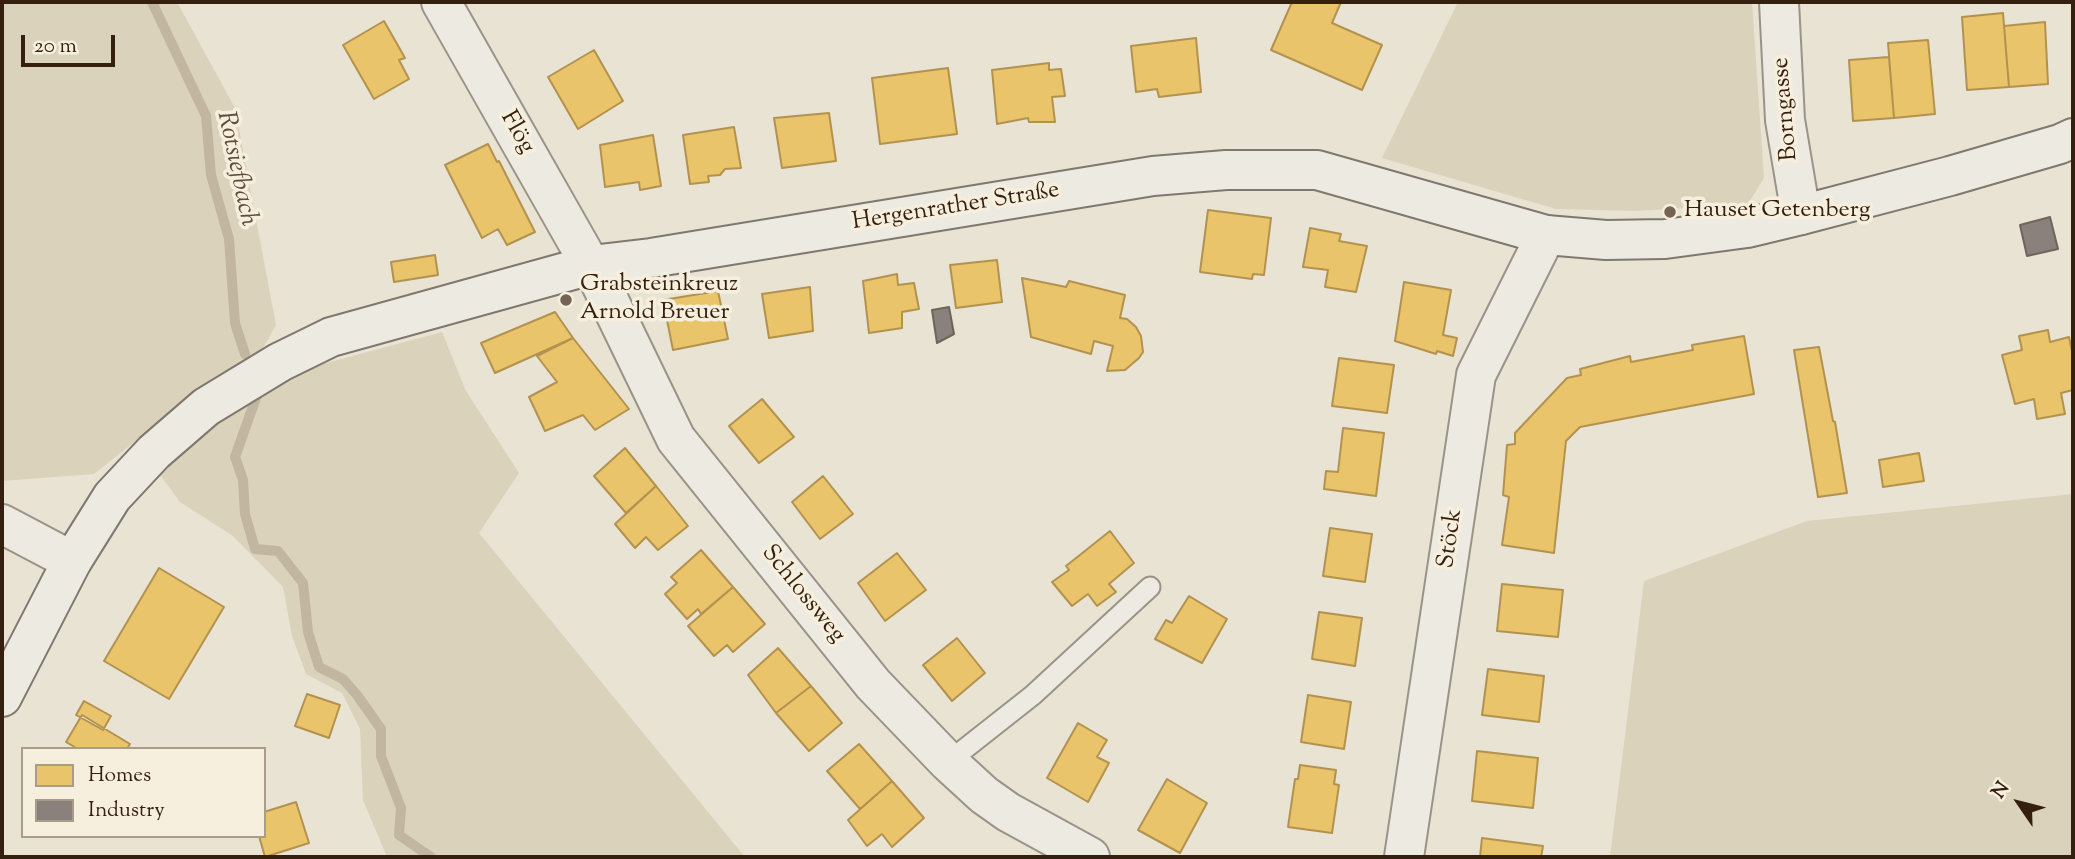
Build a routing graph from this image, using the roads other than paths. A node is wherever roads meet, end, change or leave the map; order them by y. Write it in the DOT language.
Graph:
graph roads {
  1 [pos="441,2"];
  2 [pos="1779,2"];
  3 [pos="2073,138"];
  4 [pos="1801,215"];
  5 [pos="1546,235"];
  6 [pos="591,265"];
  7 [pos="2,524"];
  8 [pos="72,561"];
  9 [pos="1150,587"];
  10 [pos="2,697"];
  11 [pos="947,762"];
  12 [pos="1090,857"];
  13 [pos="1404,857"];
  1 -- 6 [label="street, Flög"];
  2 -- 4 [label="street, Borngasse"];
  3 -- 4 [label="street, Hergenrather Straße"];
  4 -- 5 [label="street, Hergenrather Straße"];
  5 -- 6 [label="street, Hergenrather Straße"];
  5 -- 13 [label="street, Stöck"];
  6 -- 8 [label="street, Hergenrather Straße"];
  6 -- 11 [label="street, Schlossweg"];
  7 -- 8 [label="street"];
  8 -- 10 [label="street, Hergenrather Straße"];
  9 -- 11 [label="lane"];
  11 -- 12 [label="street, Schlossweg"];
}
